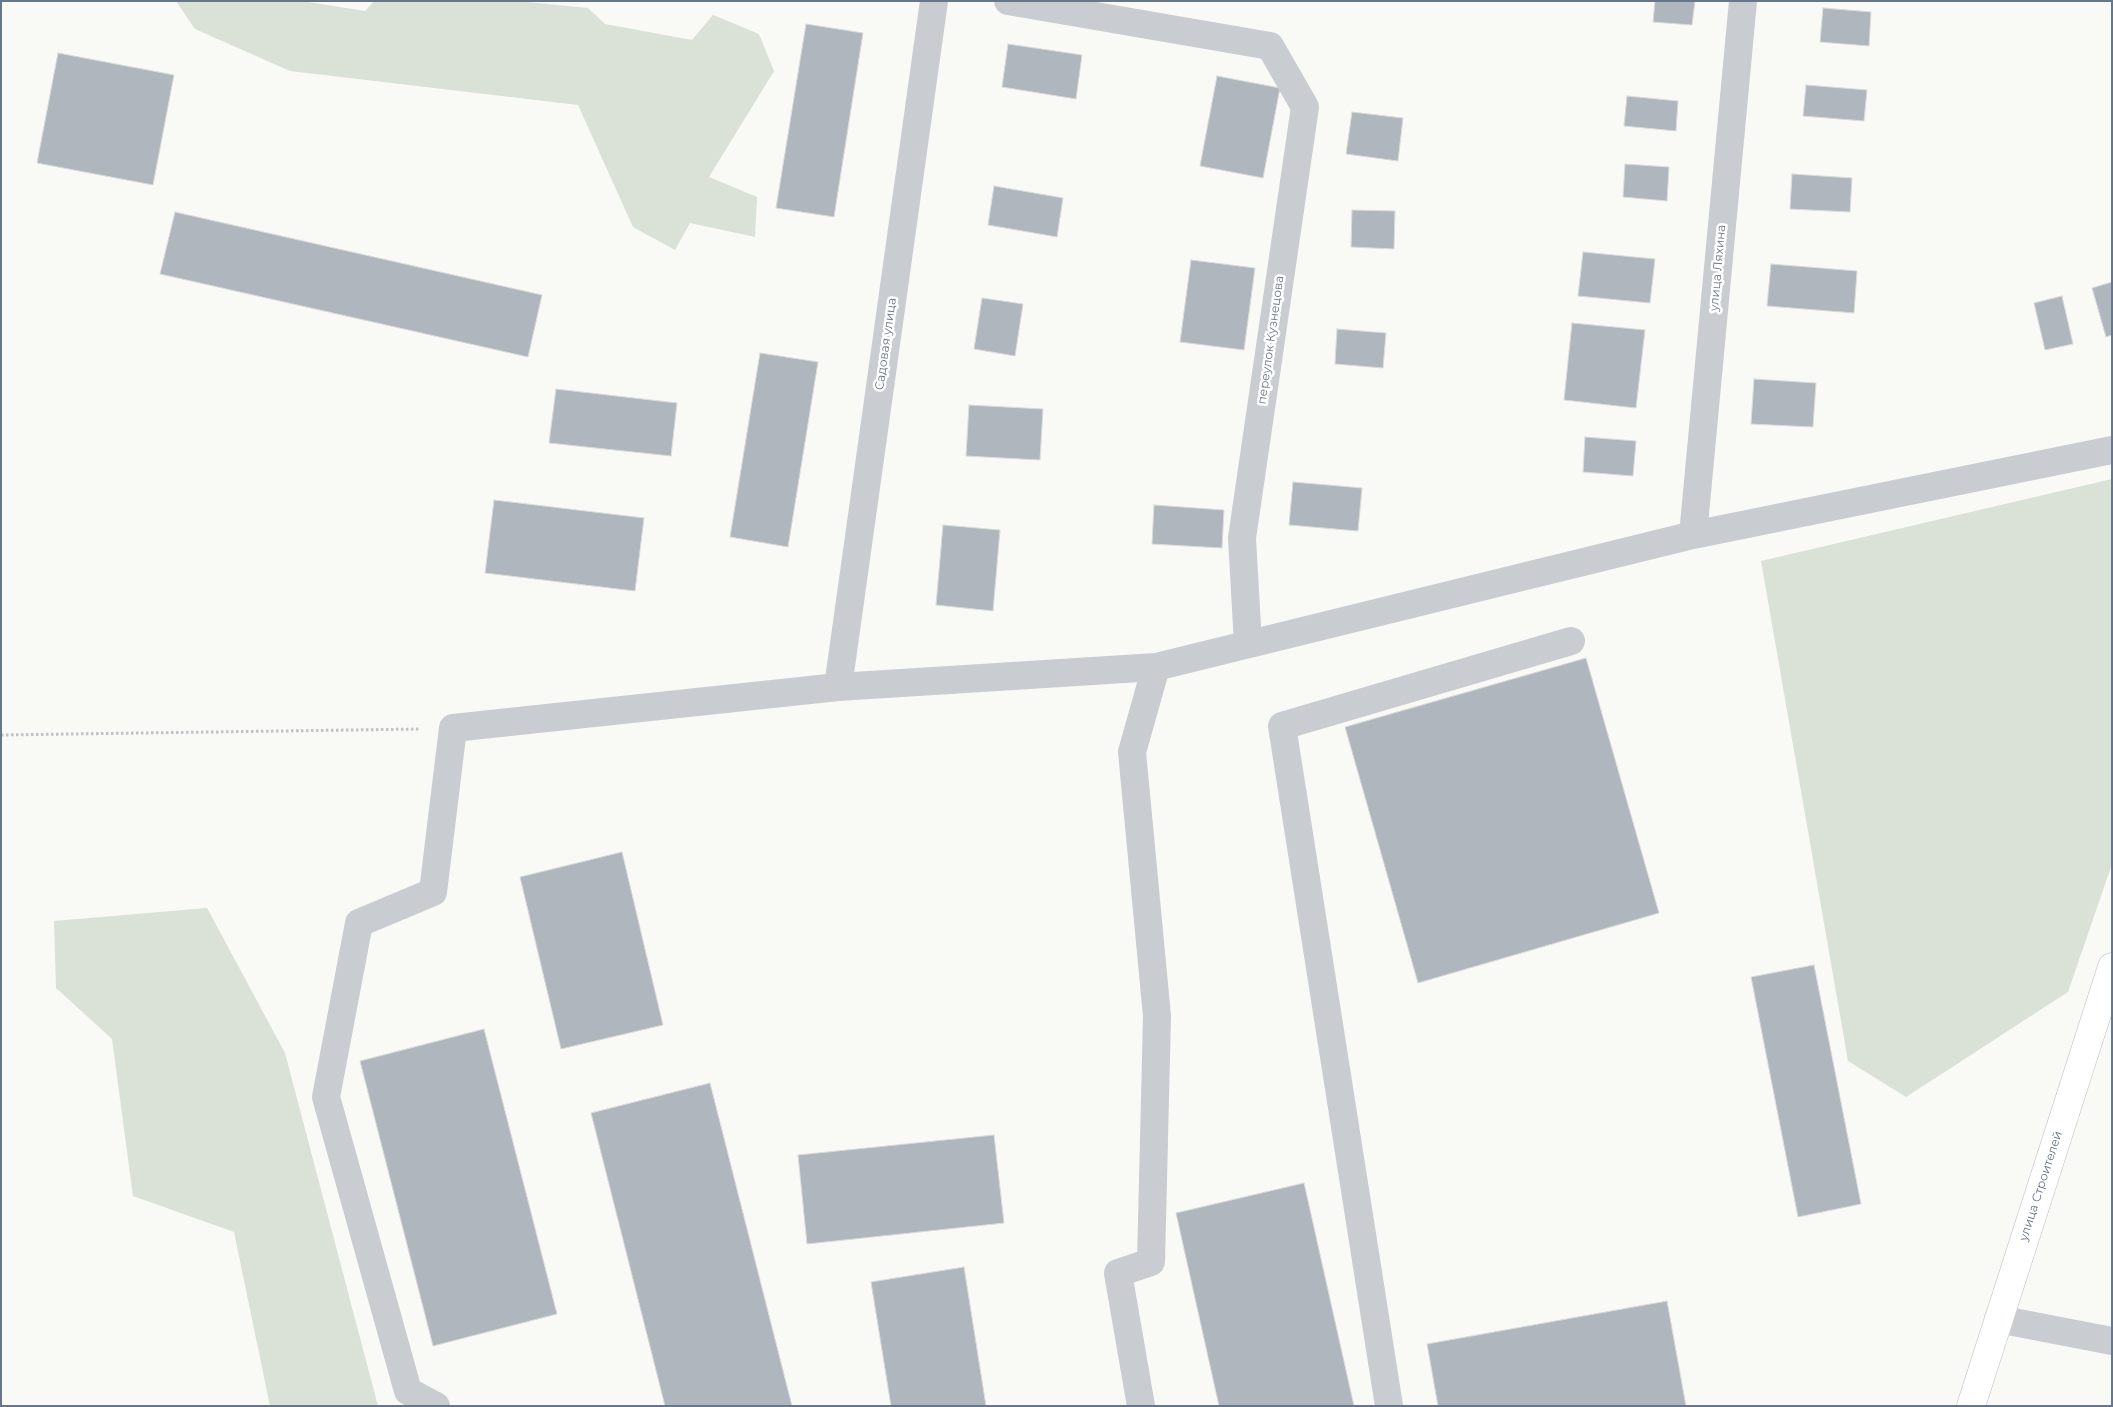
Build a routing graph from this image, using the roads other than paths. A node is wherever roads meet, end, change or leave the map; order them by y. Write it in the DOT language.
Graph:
graph roads {
  1 [pos="934,1"];
  2 [pos="1008,1"];
  3 [pos="1743,1"];
  4 [pos="2112,450"];
  5 [pos="1693,535"];
  6 [pos="1571,641"];
  7 [pos="1248,644"];
  8 [pos="1156,667"];
  9 [pos="838,687"];
  10 [pos="2112,967"];
  11 [pos="1998,1319"];
  12 [pos="2112,1341"];
  13 [pos="436,1406"];
  14 [pos="1141,1406"];
  15 [pos="1388,1406"];
  16 [pos="1971,1406"];
  1 -- 9 [label="street, Садовая улица"];
  2 -- 7 [label="street, переулок Кузнецова"];
  3 -- 5 [label="street, улица Ляхина"];
  4 -- 5 [label="street"];
  5 -- 7 [label="street"];
  6 -- 15 [label="street"];
  7 -- 8 [label="street"];
  8 -- 9 [label="street"];
  8 -- 14 [label="street"];
  9 -- 13 [label="street"];
  10 -- 11 [label="main road, улица Строителей"];
  11 -- 12 [label="street"];
  11 -- 16 [label="main road, улица Строителей"];
}
